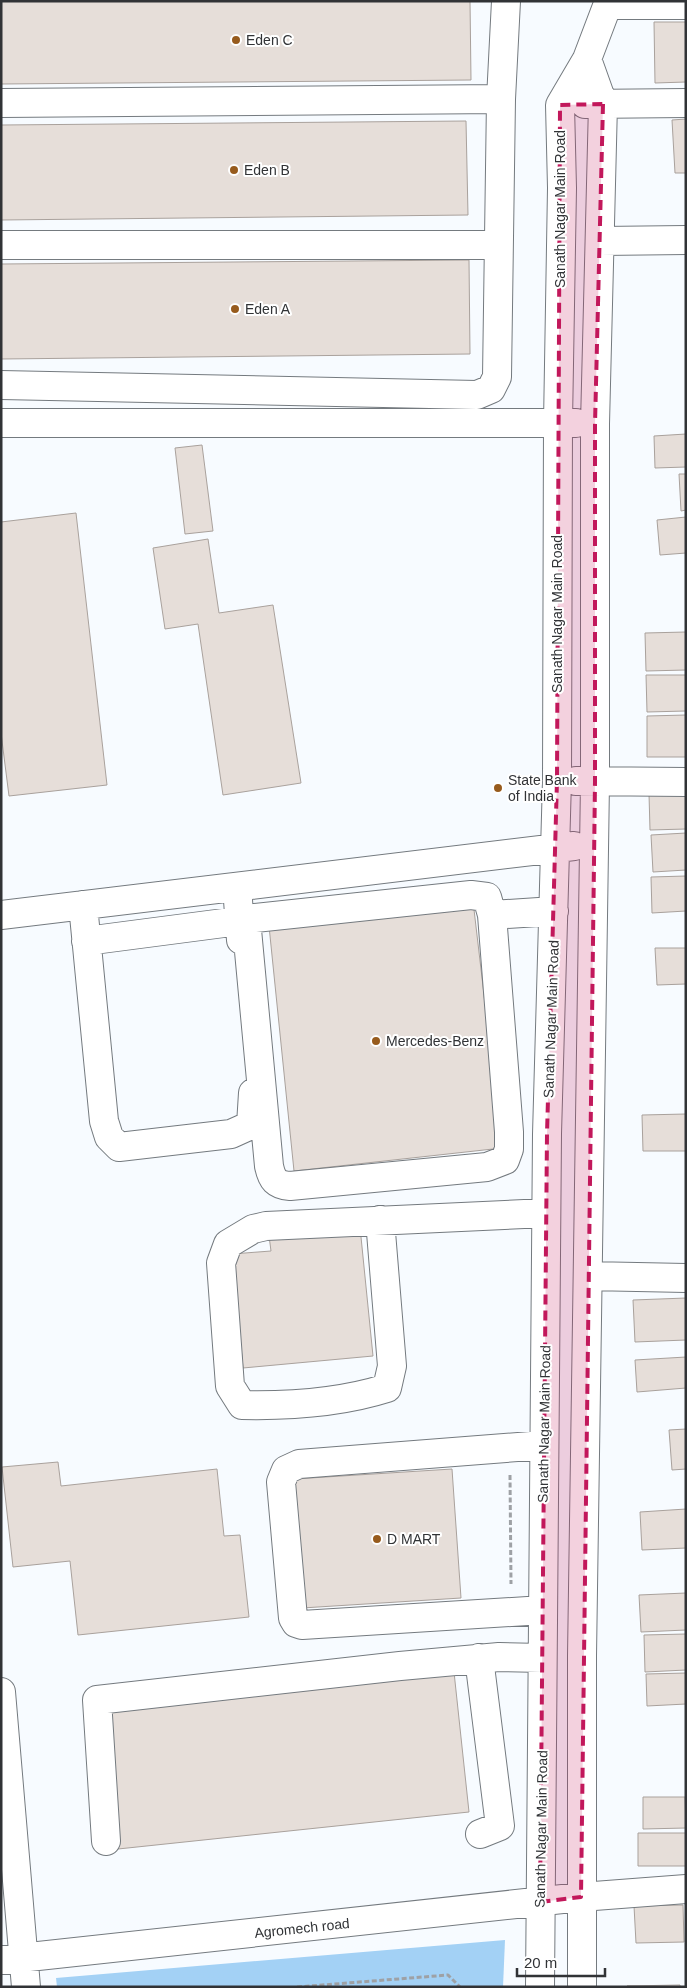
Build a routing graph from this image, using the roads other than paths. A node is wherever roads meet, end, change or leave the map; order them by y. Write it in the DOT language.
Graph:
graph roads {
  1 [pos="506,1"];
  2 [pos="609,3"];
  3 [pos="686,5"];
  4 [pos="587,59"];
  5 [pos="501,99"];
  6 [pos="686,103"];
  7 [pos="1,104"];
  8 [pos="603,104"];
  9 [pos="560,105"];
  10 [pos="601,240"];
  11 [pos="686,240"];
  12 [pos="1,245"];
  13 [pos="498,245"];
  14 [pos="1,386"];
  15 [pos="1,423"];
  16 [pos="558,423"];
  17 [pos="595,424"];
  18 [pos="557,780"];
  19 [pos="595,782"];
  20 [pos="686,782"];
  21 [pos="593,844"];
  22 [pos="556,849"];
  23 [pos="239,887"];
  24 [pos="83,905"];
  25 [pos="554,911"];
  26 [pos="1,915"];
  27 [pos="492,915"];
  28 [pos="242,920"];
  29 [pos="86,941"];
  30 [pos="546,1213"];
  31 [pos="380,1220"];
  32 [pos="588,1276"];
  33 [pos="686,1278"];
  34 [pos="544,1445"];
  35 [pos="543,1610"];
  36 [pos="479,1658"];
  37 [pos="542,1658"];
  38 [pos="1,1692"];
  39 [pos="480,1834"];
  40 [pos="106,1841"];
  41 [pos="686,1889"];
  42 [pos="581,1897"];
  43 [pos="540,1902"];
  44 [pos="12,1959"];
  45 [pos="26,1987"];
  46 [pos="540,1987"];
  47 [pos="582,1987"];
  1 -- 5 [label="street"];
  2 -- 3 [label="street"];
  2 -- 4 [label="street"];
  4 -- 8 [label="street"];
  4 -- 9 [label="street"];
  5 -- 7 [label="street"];
  5 -- 13 [label="street"];
  6 -- 8 [label="street"];
  8 -- 9 [label="street"];
  8 -- 10 [label="street"];
  9 -- 16 [label="street, Sanath Nagar Main Road"];
  10 -- 11 [label="street"];
  10 -- 17 [label="street"];
  12 -- 13 [label="street"];
  13 -- 14 [label="street"];
  15 -- 16 [label="street"];
  16 -- 17 [label="street"];
  16 -- 18 [label="street, Sanath Nagar Main Road"];
  17 -- 19 [label="street"];
  18 -- 19 [label="street"];
  18 -- 22 [label="street, Sanath Nagar Main Road"];
  19 -- 20 [label="street"];
  19 -- 21 [label="street"];
  21 -- 22 [label="street"];
  21 -- 32 [label="street"];
  22 -- 23 [label="street"];
  22 -- 25 [label="street, Sanath Nagar Main Road"];
  23 -- 24 [label="street"];
  23 -- 28 [label="street"];
  24 -- 26 [label="street"];
  24 -- 29 [label="street"];
  25 -- 27 [label="street"];
  25 -- 30 [label="street, Sanath Nagar Main Road"];
  27 -- 28 [label="street"];
  27 -- 28 [label="street"];
  28 -- 29 [label="street"];
  28 -- 29 [label="street"];
  30 -- 31 [label="street"];
  30 -- 34 [label="street, Sanath Nagar Main Road"];
  31 -- 31 [label="street"];
  32 -- 33 [label="street"];
  32 -- 42 [label="street"];
  34 -- 35 [label="street, Sanath Nagar Main Road"];
  34 -- 35 [label="street"];
  35 -- 37 [label="street, Sanath Nagar Main Road"];
  36 -- 37 [label="street"];
  36 -- 39 [label="street"];
  36 -- 40 [label="street"];
  37 -- 43 [label="street, Sanath Nagar Main Road"];
  38 -- 44 [label="street"];
  41 -- 42 [label="street, Agromech road"];
  42 -- 43 [label="street, Agromech road"];
  42 -- 47 [label="street"];
  43 -- 44 [label="street, Agromech road"];
  43 -- 46 [label="street, Sanath Nagar Main Road"];
  44 -- 45 [label="street"];
}
